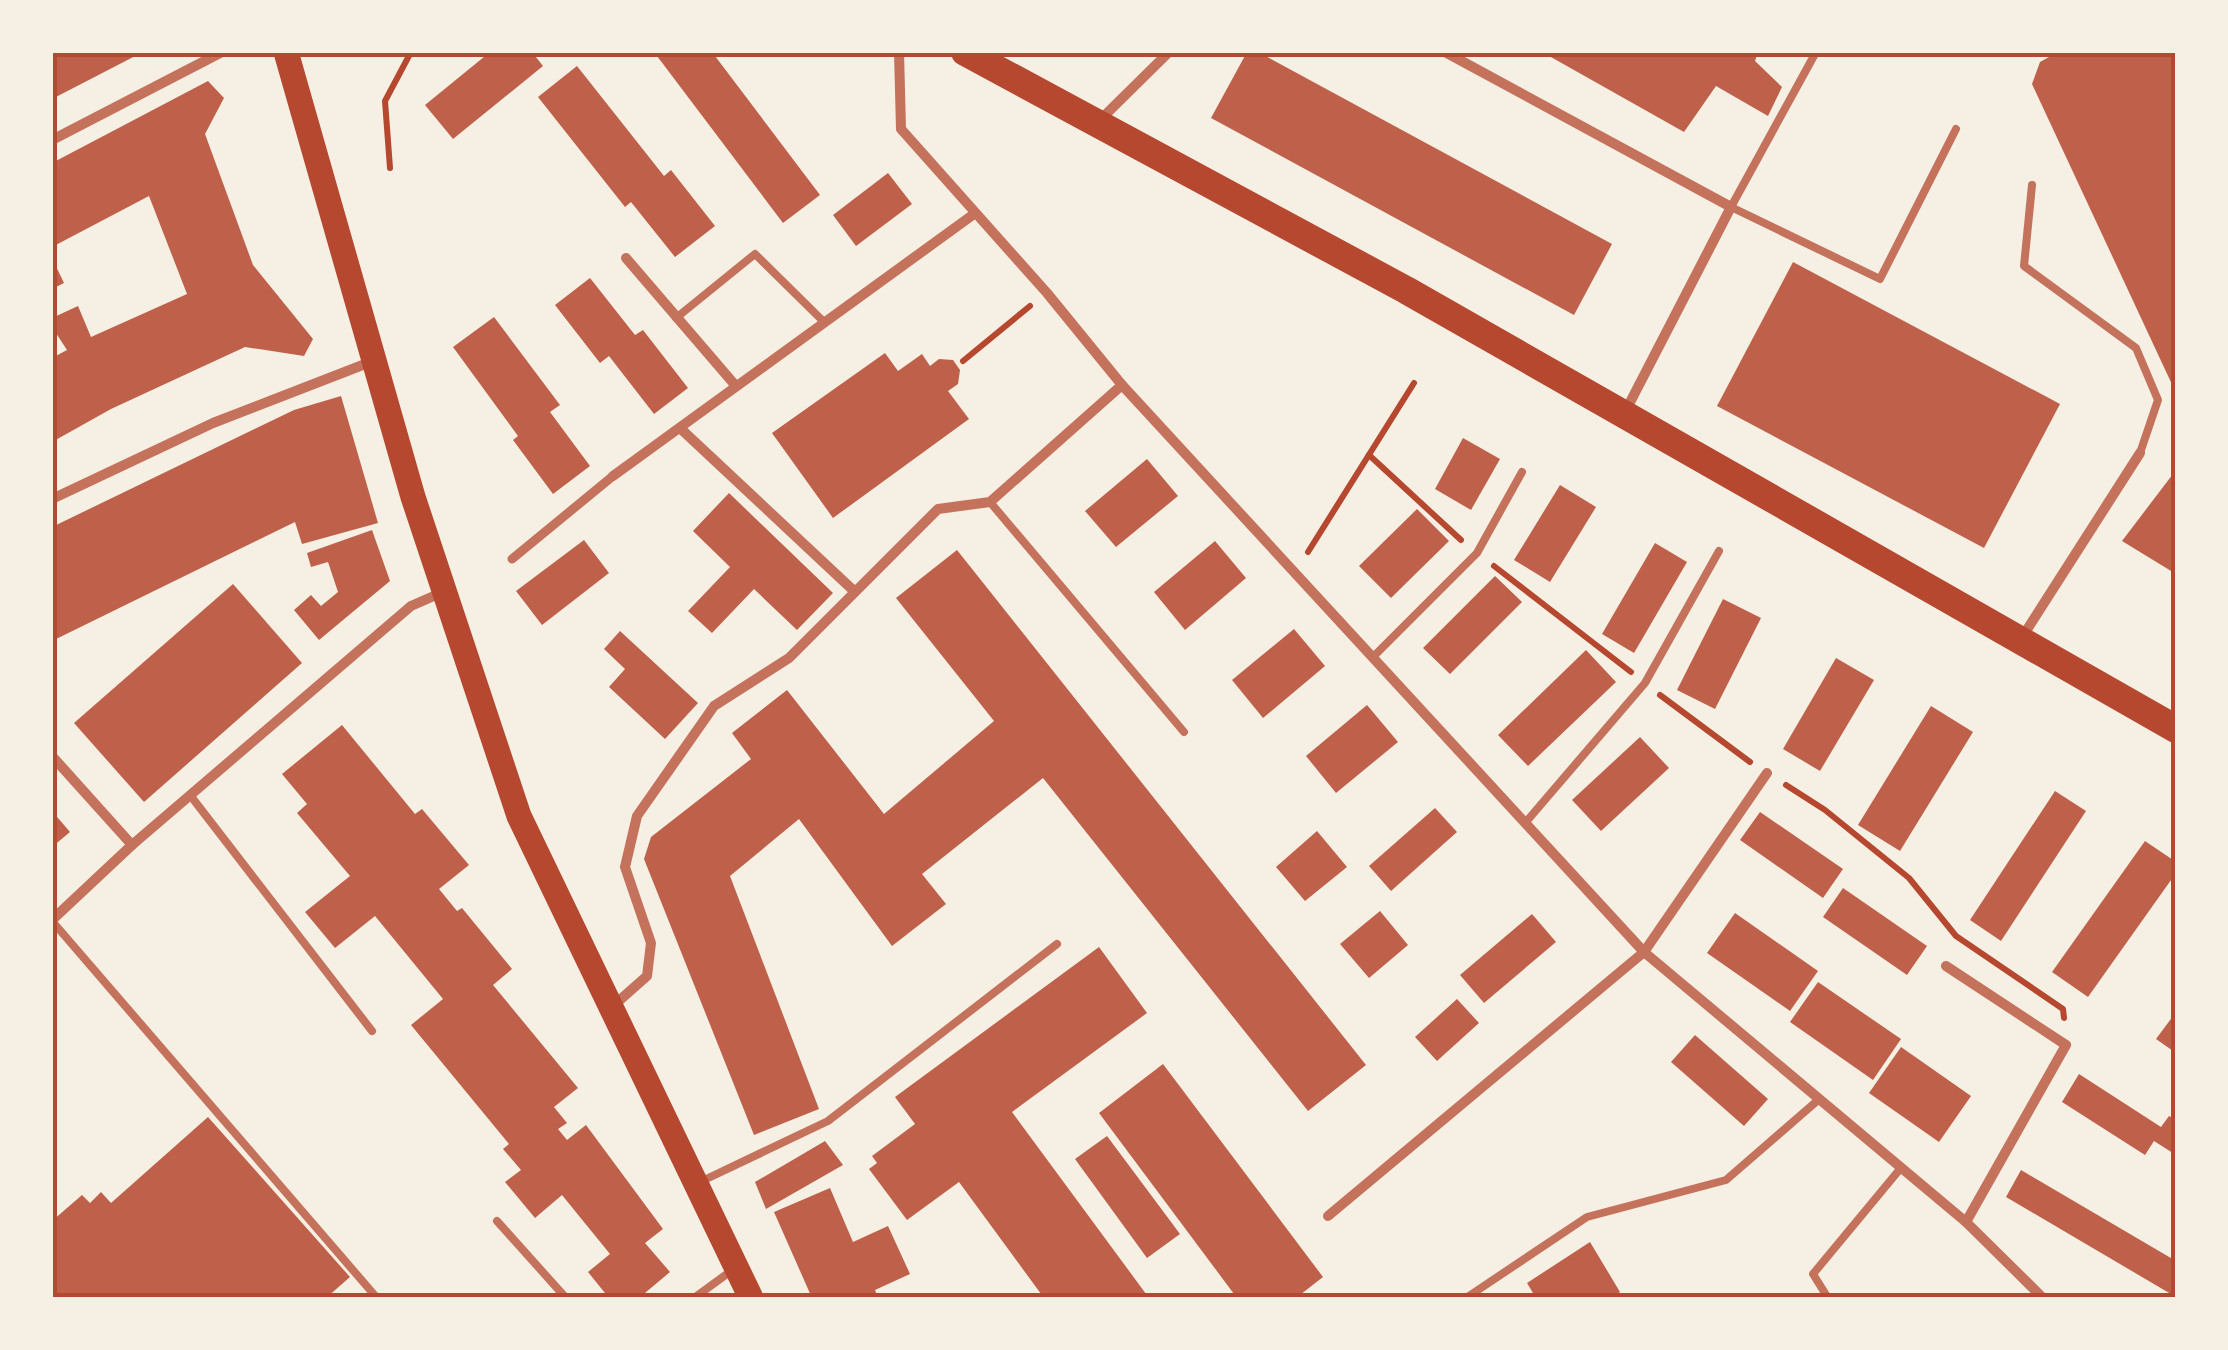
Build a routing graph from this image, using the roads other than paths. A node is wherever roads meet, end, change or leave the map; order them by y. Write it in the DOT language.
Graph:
graph roads {
  1 [pos="222,52"];
  2 [pos="286,52"];
  3 [pos="899,52"];
  4 [pos="965,52"];
  5 [pos="1169,52"];
  6 [pos="1445,52"];
  7 [pos="1816,52"];
  8 [pos="1098,122"];
  9 [pos="1956,129"];
  10 [pos="52,140"];
  11 [pos="2032,184"];
  12 [pos="1731,207"];
  13 [pos="974,214"];
  14 [pos="626,258"];
  15 [pos="676,318"];
  16 [pos="823,321"];
  17 [pos="376,360"];
  18 [pos="735,385"];
  19 [pos="1122,386"];
  20 [pos="1624,414"];
  21 [pos="681,428"];
  22 [pos="2140,453"];
  23 [pos="1522,472"];
  24 [pos="613,476"];
  25 [pos="52,500"];
  26 [pos="990,502"];
  27 [pos="1719,551"];
  28 [pos="512,559"];
  29 [pos="854,591"];
  30 [pos="443,592"];
  31 [pos="2021,640"];
  32 [pos="1374,656"];
  33 [pos="2176,730"];
  34 [pos="1184,732"];
  35 [pos="52,756"];
  36 [pos="1767,773"];
  37 [pos="190,796"];
  38 [pos="1526,822"];
  39 [pos="132,846"];
  40 [pos="52,921"];
  41 [pos="1057,944"];
  42 [pos="1644,952"];
  43 [pos="1946,966"];
  44 [pos="613,1006"];
  45 [pos="372,1031"];
  46 [pos="1817,1101"];
  47 [pos="1900,1169"];
  48 [pos="698,1183"];
  49 [pos="1328,1216"];
  50 [pos="497,1220"];
  51 [pos="1966,1222"];
  52 [pos="738,1265"];
  53 [pos="377,1298"];
  54 [pos="566,1298"];
  55 [pos="694,1298"];
  56 [pos="750,1298"];
  57 [pos="1466,1298"];
  58 [pos="1828,1298"];
  59 [pos="2043,1298"];
  1 -- 10 [label="street"];
  2 -- 17 [label="main road"];
  3 -- 13 [label="street"];
  4 -- 8 [label="highway"];
  5 -- 8 [label="street"];
  6 -- 12 [label="street"];
  7 -- 12 [label="lane"];
  8 -- 20 [label="highway"];
  9 -- 12 [label="lane"];
  11 -- 22 [label="lane"];
  12 -- 20 [label="street"];
  13 -- 16 [label="street"];
  13 -- 19 [label="street"];
  14 -- 15 [label="street"];
  15 -- 16 [label="lane"];
  15 -- 18 [label="street"];
  16 -- 18 [label="street"];
  17 -- 25 [label="street"];
  17 -- 30 [label="main road"];
  18 -- 21 [label="street"];
  19 -- 26 [label="street"];
  19 -- 32 [label="street"];
  20 -- 31 [label="highway"];
  21 -- 24 [label="street"];
  21 -- 29 [label="street"];
  22 -- 31 [label="street"];
  23 -- 32 [label="lane"];
  24 -- 28 [label="street"];
  26 -- 29 [label="street"];
  26 -- 34 [label="lane"];
  27 -- 38 [label="lane"];
  29 -- 44 [label="street"];
  30 -- 37 [label="street"];
  30 -- 44 [label="main road"];
  31 -- 33 [label="highway"];
  32 -- 38 [label="street"];
  35 -- 39 [label="street"];
  36 -- 42 [label="street"];
  37 -- 39 [label="street"];
  37 -- 45 [label="lane"];
  38 -- 42 [label="street"];
  39 -- 40 [label="street"];
  40 -- 53 [label="lane"];
  41 -- 48 [label="lane"];
  42 -- 46 [label="street"];
  42 -- 49 [label="street"];
  43 -- 51 [label="street"];
  44 -- 48 [label="main road"];
  46 -- 47 [label="street"];
  46 -- 57 [label="lane"];
  47 -- 51 [label="street"];
  47 -- 58 [label="lane"];
  48 -- 52 [label="main road"];
  50 -- 54 [label="lane"];
  51 -- 59 [label="street"];
  52 -- 55 [label="lane"];
  52 -- 56 [label="main road"];
}
